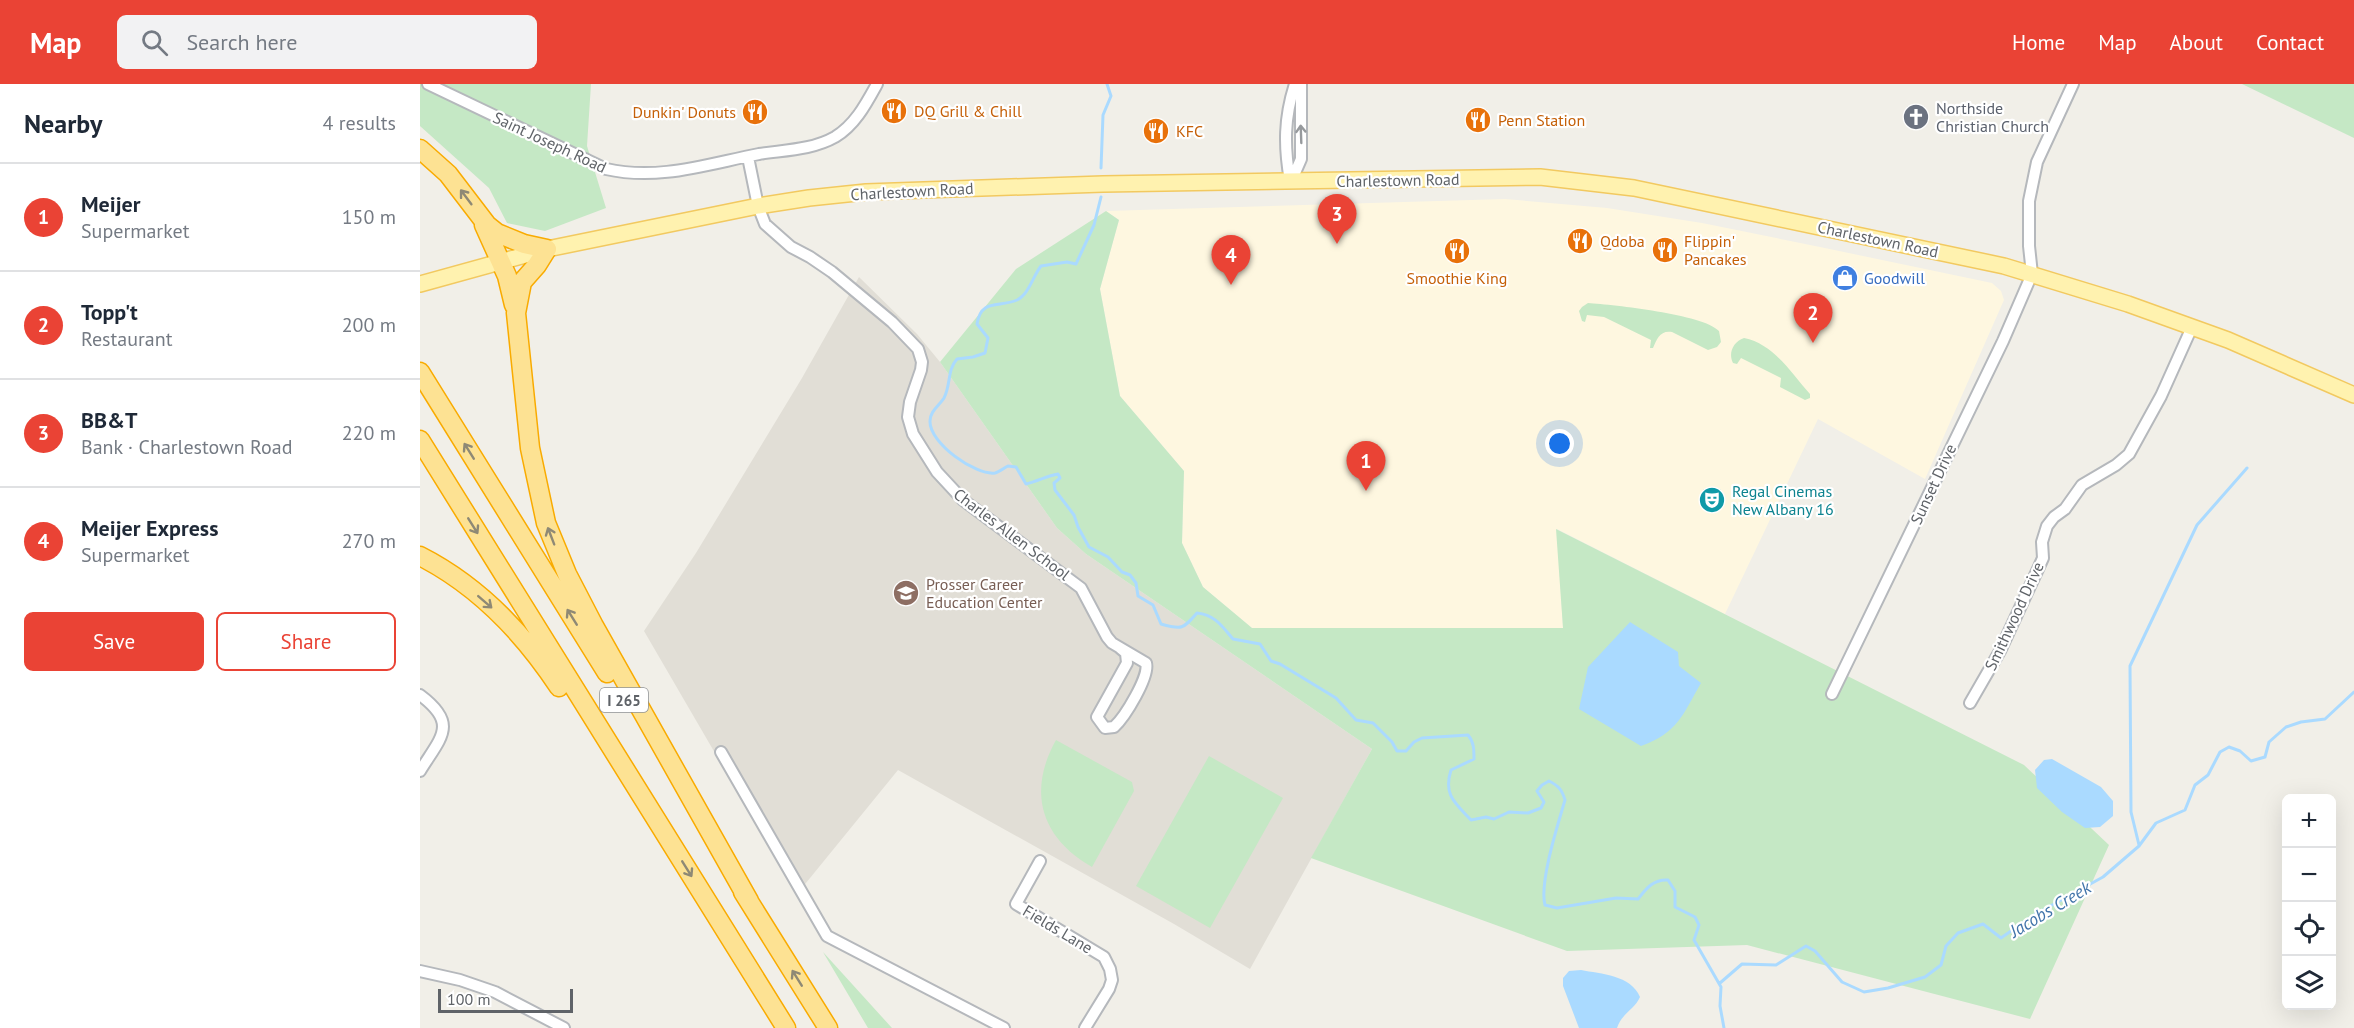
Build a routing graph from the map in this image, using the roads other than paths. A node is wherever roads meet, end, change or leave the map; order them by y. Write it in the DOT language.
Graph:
graph roads {
  1 [pos="428,84"];
  2 [pos="877,84"];
  3 [pos="1295,84"];
  4 [pos="1301,84"];
  5 [pos="2073,84"];
  6 [pos="420,149"];
  7 [pos="748,157"];
  8 [pos="1291,182"];
  9 [pos="758,206"];
  10 [pos="480,217"];
  11 [pos="547,249"];
  12 [pos="500,262"];
  13 [pos="2032,274"];
  14 [pos="420,284"];
  15 [pos="516,313"];
  16 [pos="2192,327"];
  17 [pos="420,372"];
  18 [pos="2354,395"];
  19 [pos="420,440"];
  20 [pos="420,556"];
  21 [pos="1120,648"];
  22 [pos="1832,694"];
  23 [pos="420,695"];
  24 [pos="1970,703"];
  25 [pos="721,752"];
  26 [pos="420,771"];
  27 [pos="671,843"];
  28 [pos="1040,861"];
  29 [pos="749,901"];
  30 [pos="420,971"];
  31 [pos="564,1028"];
  32 [pos="786,1028"];
  33 [pos="828,1028"];
  34 [pos="1004,1028"];
  35 [pos="1085,1028"];
  1 -- 7 [label="street, Saint Joseph Road"];
  2 -- 7 [label="street, Saint Joseph Road"];
  3 -- 8 [label="street"];
  8 -- 4 [label="street, one-way"];
  5 -- 13 [label="street"];
  10 -- 6 [label="highway, one-way"];
  7 -- 9 [label="street, Charles Allen School"];
  8 -- 9 [label="main road, Charlestown Road"];
  8 -- 13 [label="main road, Charlestown Road"];
  9 -- 11 [label="main road, Charlestown Road"];
  9 -- 21 [label="street, Charles Allen School"];
  10 -- 11 [label="highway"];
  10 -- 12 [label="highway"];
  11 -- 12 [label="main road, Charlestown Road"];
  11 -- 15 [label="highway"];
  12 -- 14 [label="main road, Charlestown Road"];
  12 -- 15 [label="highway"];
  13 -- 16 [label="main road, Charlestown Road"];
  13 -- 22 [label="street, Sunset Drive"];
  29 -- 15 [label="highway, one-way"];
  16 -- 18 [label="main road, Charlestown Road"];
  16 -- 24 [label="street, Smithwood Drive"];
  29 -- 17 [label="highway, I 265, one-way"];
  19 -- 27 [label="highway, I 265, one-way"];
  20 -- 27 [label="highway, one-way"];
  21 -- 21 [label="street, Charles Allen School"];
  23 -- 26 [label="street"];
  25 -- 34 [label="street"];
  27 -- 32 [label="highway, I 265, one-way"];
  28 -- 35 [label="street, Fields Lane"];
  33 -- 29 [label="highway, I 265, one-way"];
  30 -- 31 [label="street"];
}
